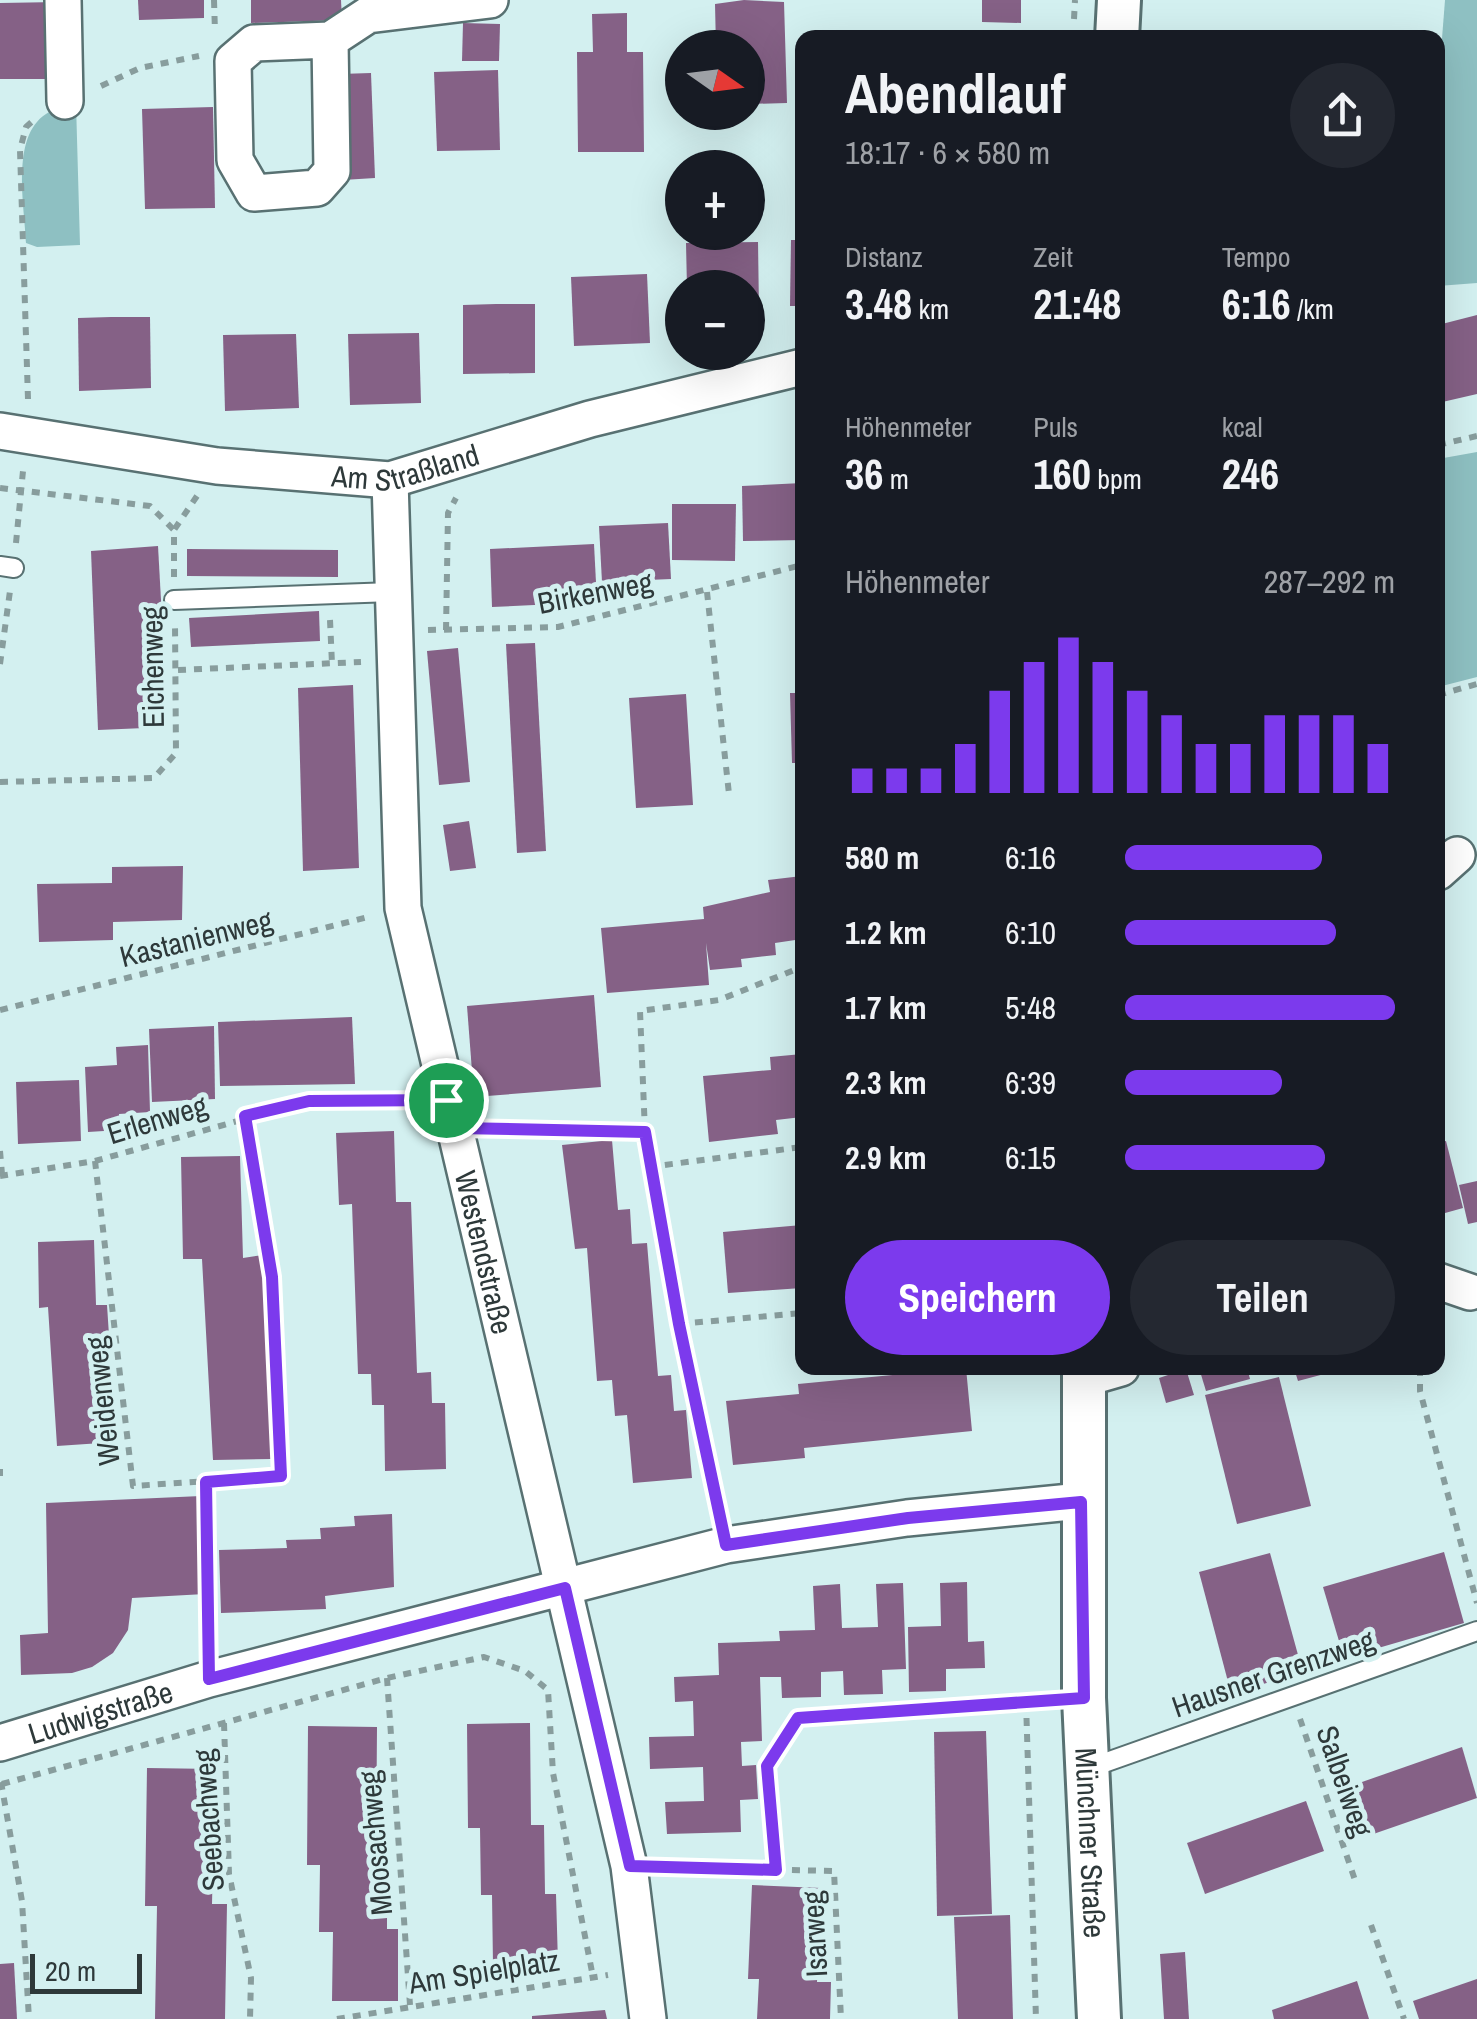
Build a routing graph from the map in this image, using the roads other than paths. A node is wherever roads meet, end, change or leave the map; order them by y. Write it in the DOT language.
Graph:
graph roads {
  1 [pos="63,0"];
  2 [pos="490,0"];
  3 [pos="1118,0"];
  4 [pos="1117,30"];
  5 [pos="330,40"];
  6 [pos="65,101"];
  7 [pos="795,369"];
  8 [pos="13,433"];
  9 [pos="390,480"];
  10 [pos="392,592"];
  11 [pos="174,600"];
  12 [pos="1096,1375"];
  13 [pos="1081,1502"];
  14 [pos="565,1588"];
  15 [pos="1477,1631"];
  16 [pos="0,1743"];
  17 [pos="1088,1769"];
  18 [pos="648,2019"];
  19 [pos="1099,2019"];
  1 -- 6 [label="street"];
  2 -- 5 [label="street"];
  3 -- 4 [label="street"];
  5 -- 5 [label="street"];
  7 -- 9 [label="street, Am Straßland"];
  8 -- 9 [label="street, Am Straßland"];
  9 -- 10 [label="street, Westendstraße"];
  10 -- 11 [label="lane"];
  10 -- 14 [label="street, Westendstraße"];
  12 -- 13 [label="street, Münchner Straße"];
  13 -- 14 [label="street, Ludwigstraße"];
  13 -- 17 [label="street, Münchner Straße"];
  14 -- 16 [label="street, Ludwigstraße"];
  14 -- 18 [label="street, Westendstraße"];
  15 -- 17 [label="lane, Hausner Grenzweg"];
  17 -- 19 [label="street, Münchner Straße"];
}
